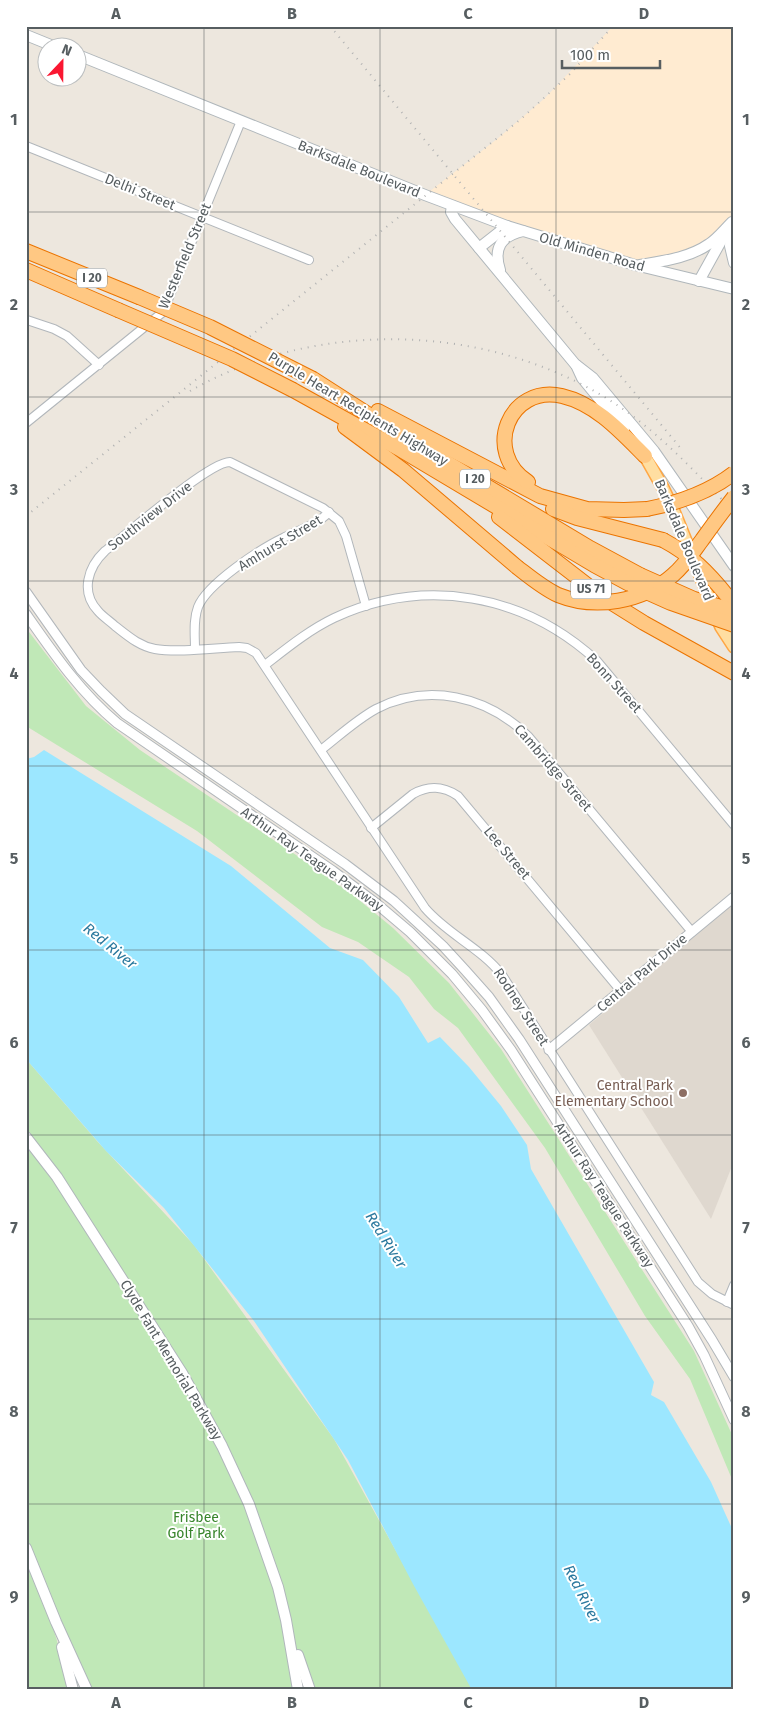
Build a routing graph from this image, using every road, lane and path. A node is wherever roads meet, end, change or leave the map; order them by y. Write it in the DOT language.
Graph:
graph roads {
  1 [pos="26,35"];
  2 [pos="38,40"];
  3 [pos="88,59"];
  4 [pos="241,121"];
  5 [pos="26,146"];
  6 [pos="452,206"];
  7 [pos="202,217"];
  8 [pos="733,221"];
  9 [pos="507,226"];
  10 [pos="524,231"];
  11 [pos="26,246"];
  12 [pos="479,248"];
  13 [pos="26,251"];
  14 [pos="45,259"];
  15 [pos="309,260"];
  16 [pos="734,263"];
  17 [pos="635,265"];
  18 [pos="26,270"];
  19 [pos="26,275"];
  20 [pos="502,276"];
  21 [pos="699,281"];
  22 [pos="67,288"];
  23 [pos="734,289"];
  24 [pos="27,318"];
  25 [pos="575,364"];
  26 [pos="99,365"];
  27 [pos="313,379"];
  28 [pos="298,393"];
  29 [pos="26,423"];
  30 [pos="434,441"];
  31 [pos="645,456"];
  32 [pos="734,473"];
  33 [pos="462,486"];
  34 [pos="734,497"];
  35 [pos="609,510"];
  36 [pos="329,512"];
  37 [pos="734,566"];
  38 [pos="636,580"];
  39 [pos="26,592"];
  40 [pos="731,600"];
  41 [pos="366,606"];
  42 [pos="734,611"];
  43 [pos="26,614"];
  44 [pos="734,625"];
  45 [pos="734,647"];
  46 [pos="195,649"];
  47 [pos="265,665"];
  48 [pos="734,673"];
  49 [pos="321,750"];
  50 [pos="734,825"];
  51 [pos="371,828"];
  52 [pos="734,897"];
  53 [pos="692,932"];
  54 [pos="621,991"];
  55 [pos="549,1050"];
  56 [pos="26,1137"];
  57 [pos="734,1285"];
  58 [pos="730,1304"];
  59 [pos="734,1377"];
  60 [pos="734,1420"];
  61 [pos="26,1548"];
  62 [pos="47,1598"];
  63 [pos="286,1620"];
  64 [pos="73,1690"];
  65 [pos="87,1690"];
  66 [pos="298,1690"];
  67 [pos="310,1690"];
  1 -- 2 [label="main road"];
  3 -- 4 [label="main road, Barksdale Boulevard"];
  4 -- 6 [label="main road, Barksdale Boulevard"];
  4 -- 7 [label="street, Westerfield Street"];
  5 -- 7 [label="street, Delhi Street"];
  6 -- 9 [label="main road, Old Minden Road"];
  6 -- 12 [label="main road, Barksdale Boulevard"];
  7 -- 15 [label="street, Delhi Street"];
  7 -- 26 [label="street, Westerfield Street"];
  8 -- 16 [label="main road"];
  8 -- 17 [label="main road"];
  8 -- 21 [label="main road"];
  9 -- 10 [label="main road, Old Minden Road"];
  9 -- 12 [label="main road"];
  10 -- 17 [label="main road, Old Minden Road"];
  10 -- 20 [label="main road"];
  11 -- 14 [label="highway"];
  12 -- 20 [label="main road, Barksdale Boulevard"];
  13 -- 14 [label="highway, Purple Heart Recipients Highway / I 20"];
  14 -- 27 [label="highway, Purple Heart Recipients Highway / I 20, bridge"];
  17 -- 21 [label="main road, Old Minden Road"];
  18 -- 22 [label="highway, Purple Heart Recipients Highway / I 20"];
  19 -- 22 [label="highway"];
  20 -- 25 [label="main road, Barksdale Boulevard"];
  21 -- 23 [label="main road, Old Minden Road"];
  22 -- 28 [label="highway, Purple Heart Recipients Highway / I 20, bridge"];
  24 -- 26 [label="street"];
  25 -- 31 [label="main road, Barksdale Boulevard"];
  25 -- 37 [label="main road, Barksdale Boulevard"];
  26 -- 29 [label="street, Westerfield Street"];
  27 -- 30 [label="highway"];
  27 -- 38 [label="highway, Purple Heart Recipients Highway / I 20"];
  28 -- 33 [label="highway, Purple Heart Recipients Highway / I 20"];
  28 -- 34 [label="highway, bridge"];
  30 -- 35 [label="highway"];
  30 -- 40 [label="highway, bridge"];
  31 -- 35 [label="highway"];
  31 -- 45 [label="main road, Barksdale Boulevard"];
  32 -- 35 [label="highway, bridge"];
  33 -- 38 [label="highway, Purple Heart Recipients Highway / I 20"];
  33 -- 48 [label="highway, US 71"];
  36 -- 41 [label="street, Southview Drive"];
  36 -- 46 [label="street, Amhurst Street"];
  36 -- 46 [label="street, Southview Drive"];
  38 -- 42 [label="highway, Purple Heart Recipients Highway / I 20, bridge"];
  38 -- 44 [label="highway, Purple Heart Recipients Highway / I 20, bridge"];
  39 -- 59 [label="street, Arthur Ray Teague Parkway"];
  41 -- 47 [label="street, Bonn Street"];
  41 -- 50 [label="street, Bonn Street"];
  43 -- 60 [label="street, Arthur Ray Teague Parkway"];
  46 -- 47 [label="street, Southview Drive"];
  47 -- 49 [label="street, Rodney Street"];
  49 -- 51 [label="street, Rodney Street"];
  49 -- 53 [label="street, Cambridge Street"];
  51 -- 54 [label="street, Lee Street"];
  51 -- 55 [label="street, Rodney Street"];
  52 -- 53 [label="street, Central Park Drive"];
  53 -- 54 [label="street, Central Park Drive"];
  54 -- 55 [label="street, Central Park Drive"];
  55 -- 58 [label="street, Rodney Street"];
  56 -- 63 [label="main road, Clyde Fant Memorial Parkway"];
  57 -- 58 [label="street"];
  61 -- 62 [label="main road"];
  62 -- 64 [label="main road"];
  62 -- 65 [label="main road"];
  63 -- 66 [label="main road, Clyde Fant Memorial Parkway"];
  63 -- 67 [label="main road"];
}
